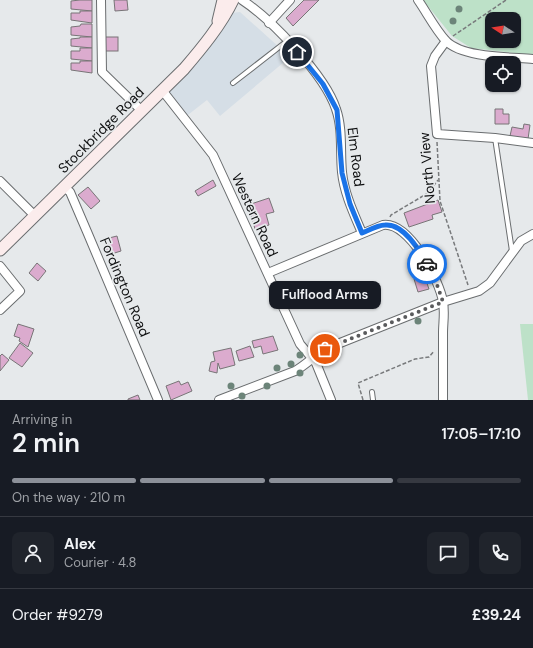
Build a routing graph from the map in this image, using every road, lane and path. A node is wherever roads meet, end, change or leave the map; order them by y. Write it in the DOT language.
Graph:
graph roads {
  1 [pos="101,0"];
  2 [pos="223,0"];
  3 [pos="233,0"];
  4 [pos="242,0"];
  5 [pos="290,0"];
  6 [pos="418,0"];
  7 [pos="506,0"];
  8 [pos="503,1"];
  9 [pos="269,22"];
  10 [pos="217,26"];
  11 [pos="287,41"];
  12 [pos="446,41"];
  13 [pos="533,59"];
  14 [pos="234,83"];
  15 [pos="162,90"];
  16 [pos="142,111"];
  17 [pos="437,134"];
  18 [pos="495,138"];
  19 [pos="533,143"];
  20 [pos="438,180"];
  21 [pos="0,181"];
  22 [pos="64,187"];
  23 [pos="34,215"];
  24 [pos="387,224"];
  25 [pos="362,233"];
  26 [pos="533,234"];
  27 [pos="0,250"];
  28 [pos="512,251"];
  29 [pos="0,266"];
  30 [pos="268,273"];
  31 [pos="471,294"];
  32 [pos="443,302"];
  33 [pos="0,310"];
  34 [pos="431,353"];
  35 [pos="312,358"];
  36 [pos="372,392"];
  37 [pos="158,400"];
  38 [pos="219,400"];
  39 [pos="331,400"];
  40 [pos="363,400"];
  41 [pos="373,400"];
  42 [pos="444,400"];
  1 -- 16 [label="street"];
  2 -- 10 [label="main road, Stockbridge Road"];
  3 -- 10 [label="main road, Stockbridge Road"];
  4 -- 9 [label="street, Elm Road"];
  5 -- 9 [label="street"];
  6 -- 12 [label="street"];
  7 -- 8 [label="path"];
  8 -- 12 [label="path"];
  9 -- 11 [label="street, Elm Road"];
  10 -- 15 [label="main road, Stockbridge Road"];
  11 -- 14 [label="lane"];
  11 -- 25 [label="street, Elm Road"];
  12 -- 13 [label="street"];
  12 -- 17 [label="street, North View"];
  15 -- 16 [label="main road, Stockbridge Road"];
  15 -- 30 [label="street, Western Road"];
  16 -- 22 [label="main road, Stockbridge Road"];
  17 -- 18 [label="street"];
  17 -- 20 [label="path, North View"];
  18 -- 19 [label="street"];
  18 -- 28 [label="lane"];
  20 -- 24 [label="path"];
  20 -- 31 [label="path, North View"];
  21 -- 23 [label="street"];
  22 -- 23 [label="main road, Stockbridge Road"];
  22 -- 37 [label="street, Fordington Road"];
  23 -- 27 [label="main road, Stockbridge Road"];
  24 -- 25 [label="street"];
  24 -- 32 [label="street"];
  25 -- 30 [label="street"];
  26 -- 28 [label="street"];
  28 -- 31 [label="street"];
  29 -- 33 [label="street"];
  30 -- 35 [label="street, Western Road"];
  31 -- 32 [label="street"];
  32 -- 35 [label="street"];
  32 -- 42 [label="street"];
  34 -- 40 [label="path"];
  35 -- 38 [label="street"];
  35 -- 39 [label="street, Western Road"];
  36 -- 41 [label="lane"];
}
